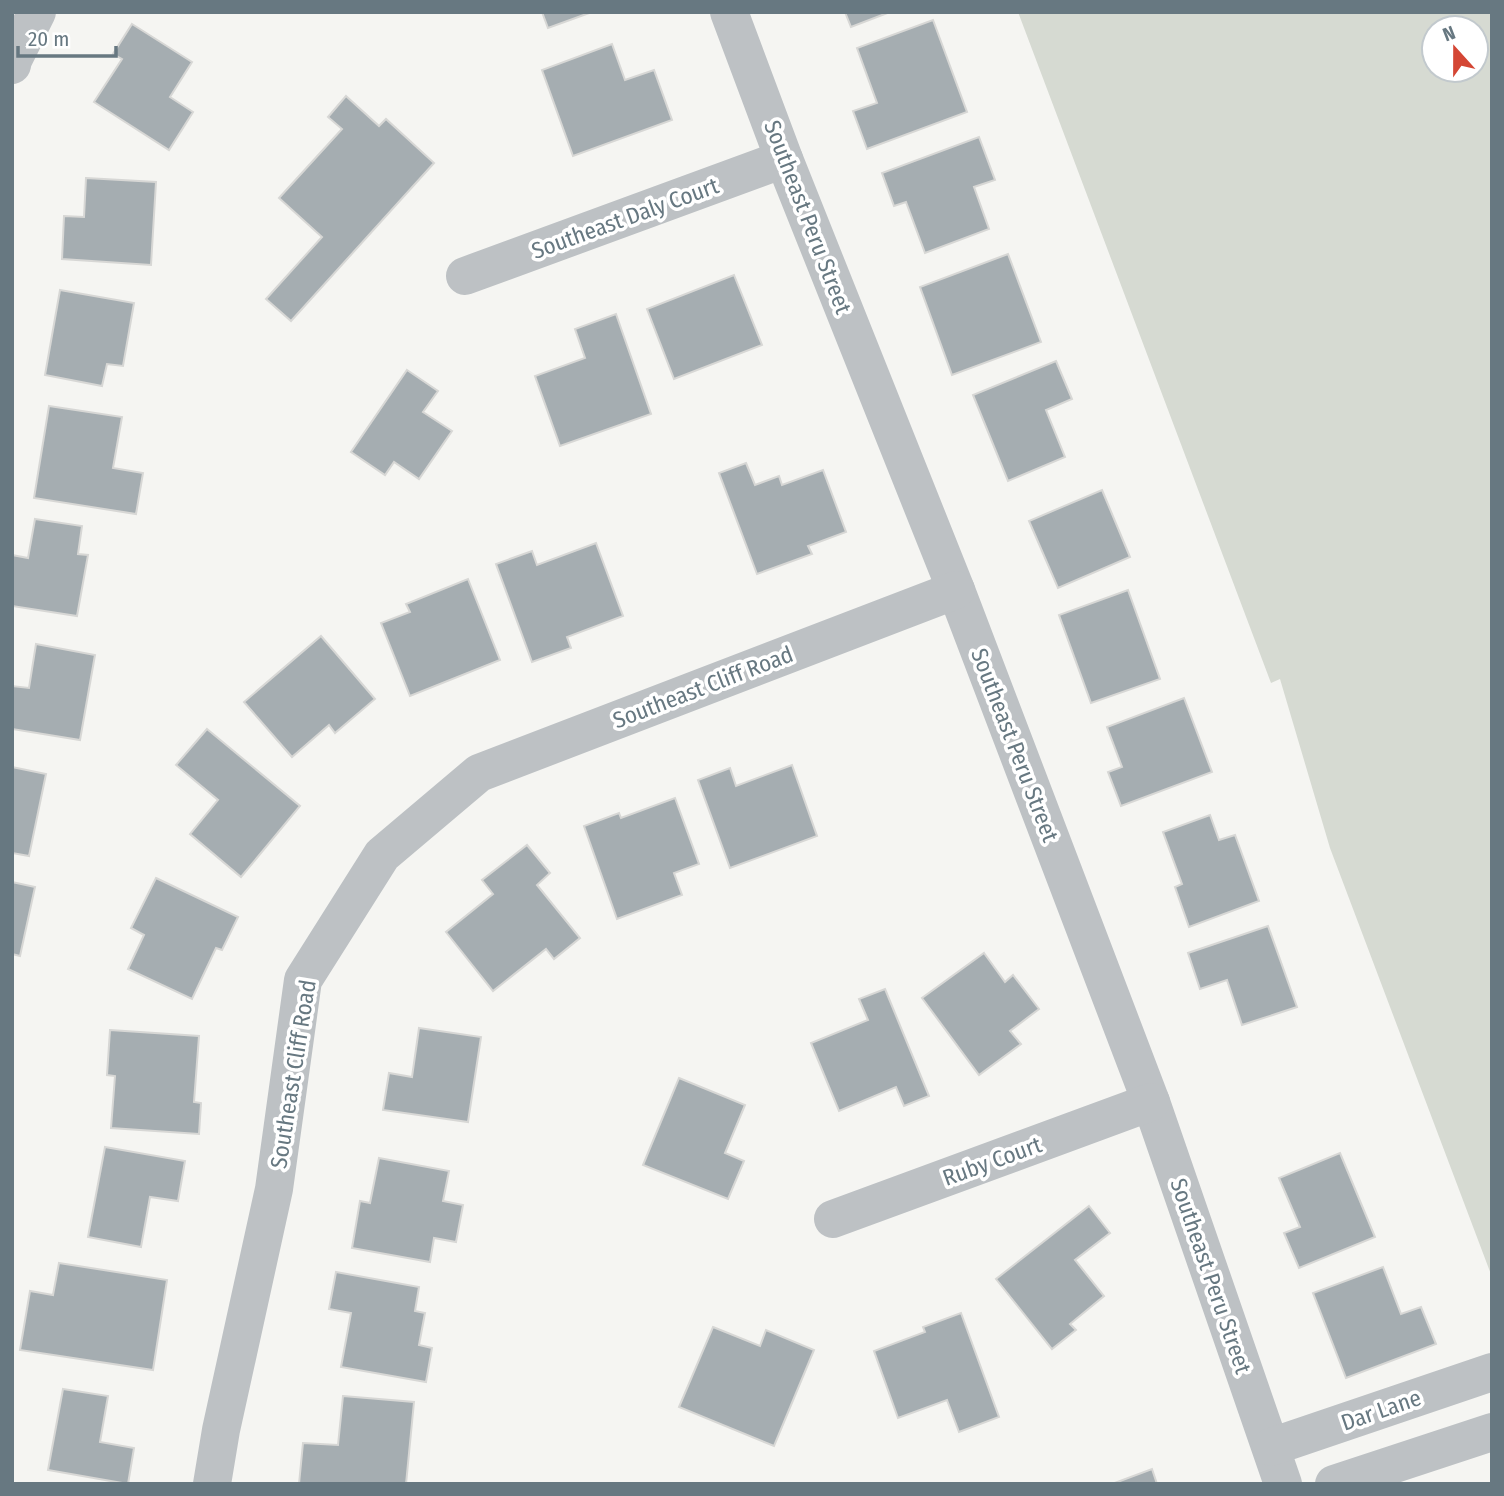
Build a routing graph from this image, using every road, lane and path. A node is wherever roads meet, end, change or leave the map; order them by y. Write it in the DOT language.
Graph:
graph roads {
  1 [pos="37,12"];
  2 [pos="729,12"];
  3 [pos="12,65"];
  4 [pos="785,159"];
  5 [pos="465,276"];
  6 [pos="956,590"];
  7 [pos="1151,1102"];
  8 [pos="833,1219"];
  9 [pos="1492,1373"];
  10 [pos="1492,1432"];
  11 [pos="1271,1447"];
  12 [pos="212,1484"];
  13 [pos="1283,1484"];
  14 [pos="1334,1484"];
  1 -- 3 [label="street"];
  2 -- 4 [label="street, Southeast Peru Street"];
  4 -- 5 [label="street, Southeast Daly Court"];
  4 -- 6 [label="street, Southeast Peru Street"];
  6 -- 7 [label="street, Southeast Peru Street"];
  6 -- 12 [label="street, Southeast Cliff Road"];
  7 -- 8 [label="street, Ruby Court"];
  7 -- 11 [label="street, Southeast Peru Street"];
  9 -- 11 [label="street, Dar Lane"];
  10 -- 14 [label="street"];
  11 -- 13 [label="street, Southeast Peru Street"];
}
